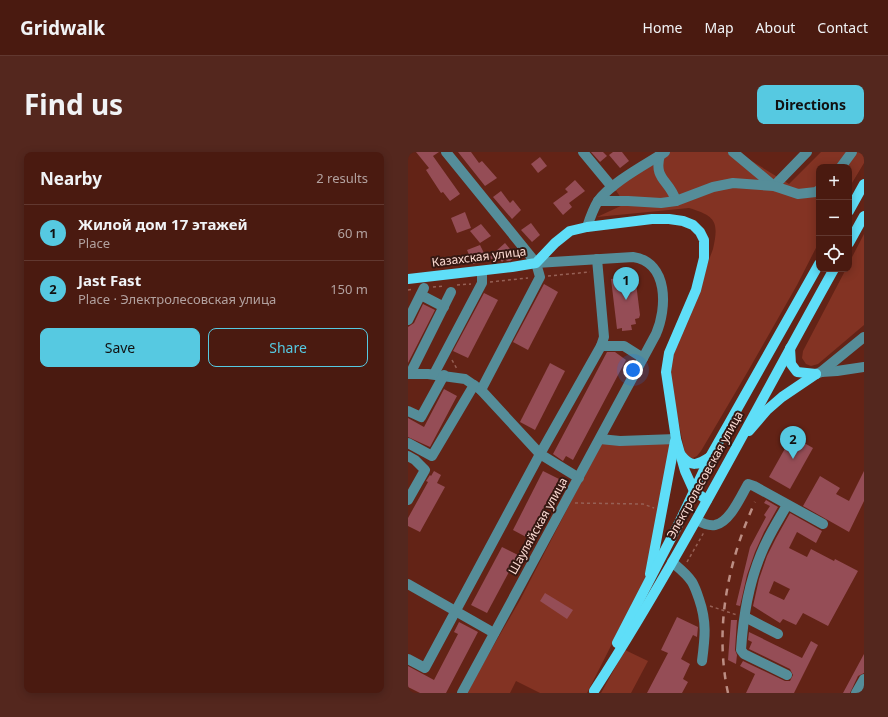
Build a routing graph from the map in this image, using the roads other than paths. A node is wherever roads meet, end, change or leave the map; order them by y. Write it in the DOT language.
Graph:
graph roads {
  1 [pos="446,152"];
  2 [pos="583,152"];
  3 [pos="733,152"];
  4 [pos="807,152"];
  5 [pos="852,152"];
  6 [pos="662,154"];
  7 [pos="843,164"];
  8 [pos="864,184"];
  9 [pos="774,186"];
  10 [pos="612,187"];
  11 [pos="816,192"];
  12 [pos="598,201"];
  13 [pos="676,201"];
  14 [pos="852,206"];
  15 [pos="864,216"];
  16 [pos="587,227"];
  17 [pos="852,238"];
  18 [pos="597,260"];
  19 [pos="536,263"];
  20 [pos="816,269"];
  21 [pos="482,271"];
  22 [pos="832,272"];
  23 [pos="408,279"];
  24 [pos="450,288"];
  25 [pos="444,307"];
  26 [pos="408,320"];
  27 [pos="864,337"];
  28 [pos="601,346"];
  29 [pos="790,348"];
  30 [pos="643,358"];
  31 [pos="864,367"];
  32 [pos="819,373"];
  33 [pos="409,374"];
  34 [pos="439,375"];
  35 [pos="478,388"];
  36 [pos="408,411"];
  37 [pos="743,438"];
  38 [pos="600,439"];
  39 [pos="676,439"];
  40 [pos="408,443"];
  41 [pos="540,454"];
  42 [pos="680,454"];
  43 [pos="408,456"];
  44 [pos="710,457"];
  45 [pos="579,478"];
  46 [pos="694,491"];
  47 [pos="408,500"];
  48 [pos="707,500"];
  49 [pos="787,505"];
  50 [pos="694,524"];
  51 [pos="823,524"];
  52 [pos="672,562"];
  53 [pos="408,584"];
  54 [pos="647,586"];
  55 [pos="457,611"];
  56 [pos="745,617"];
  57 [pos="494,633"];
  58 [pos="778,634"];
  59 [pos="408,659"];
  60 [pos="702,661"];
  61 [pos="787,675"];
  62 [pos="864,679"];
  63 [pos="593,692"];
  64 [pos="462,693"];
  65 [pos="856,693"];
  1 -- 19 [label="street"];
  2 -- 10 [label="street"];
  3 -- 9 [label="street"];
  4 -- 9 [label="street"];
  5 -- 7 [label="street"];
  6 -- 10 [label="street"];
  6 -- 13 [label="street"];
  8 -- 14 [label="main road"];
  9 -- 11 [label="street"];
  9 -- 13 [label="street"];
  10 -- 12 [label="street"];
  12 -- 13 [label="street"];
  12 -- 16 [label="street"];
  15 -- 17 [label="main road"];
  16 -- 19 [label="main road, Казахская улица"];
  16 -- 39 [label="main road, Казахская улица"];
  18 -- 19 [label="street, Шауляйская улица"];
  18 -- 28 [label="street"];
  18 -- 30 [label="street, Шауляйская улица"];
  19 -- 21 [label="main road, Казахская улица"];
  19 -- 35 [label="street"];
  20 -- 44 [label="main road, Электролесовская улица"];
  21 -- 23 [label="main road, Казахская улица"];
  21 -- 34 [label="street"];
  22 -- 29 [label="main road, Электролесовская улица"];
  24 -- 25 [label="street"];
  25 -- 26 [label="street"];
  25 -- 33 [label="street"];
  27 -- 32 [label="street"];
  28 -- 30 [label="street"];
  28 -- 41 [label="street"];
  29 -- 32 [label="main road"];
  29 -- 37 [label="main road, Электролесовская улица"];
  30 -- 38 [label="street, Шауляйская улица"];
  31 -- 32 [label="street"];
  32 -- 37 [label="main road"];
  33 -- 34 [label="street"];
  34 -- 35 [label="street"];
  34 -- 36 [label="street"];
  35 -- 40 [label="street"];
  35 -- 41 [label="street"];
  37 -- 48 [label="main road, Электролесовская улица"];
  38 -- 39 [label="street"];
  38 -- 45 [label="street, Шауляйская улица"];
  39 -- 42 [label="main road"];
  39 -- 54 [label="main road"];
  41 -- 45 [label="street"];
  41 -- 55 [label="street"];
  42 -- 44 [label="main road"];
  42 -- 46 [label="main road"];
  43 -- 47 [label="street"];
  44 -- 46 [label="main road, Электролесовская улица"];
  45 -- 57 [label="street, Шауляйская улица"];
  46 -- 48 [label="main road"];
  46 -- 54 [label="main road, Электролесовская улица"];
  48 -- 50 [label="main road, Электролесовская улица"];
  49 -- 50 [label="street"];
  49 -- 51 [label="street"];
  49 -- 56 [label="street"];
  50 -- 52 [label="main road, Электролесовская улица"];
  52 -- 60 [label="street"];
  52 -- 63 [label="main road, Электролесовская улица"];
  53 -- 55 [label="street"];
  54 -- 63 [label="main road, Электролесовская улица"];
  55 -- 57 [label="street"];
  55 -- 59 [label="street"];
  56 -- 58 [label="street"];
  56 -- 61 [label="street"];
  57 -- 64 [label="street, Шауляйская улица"];
  62 -- 65 [label="street"];
}
